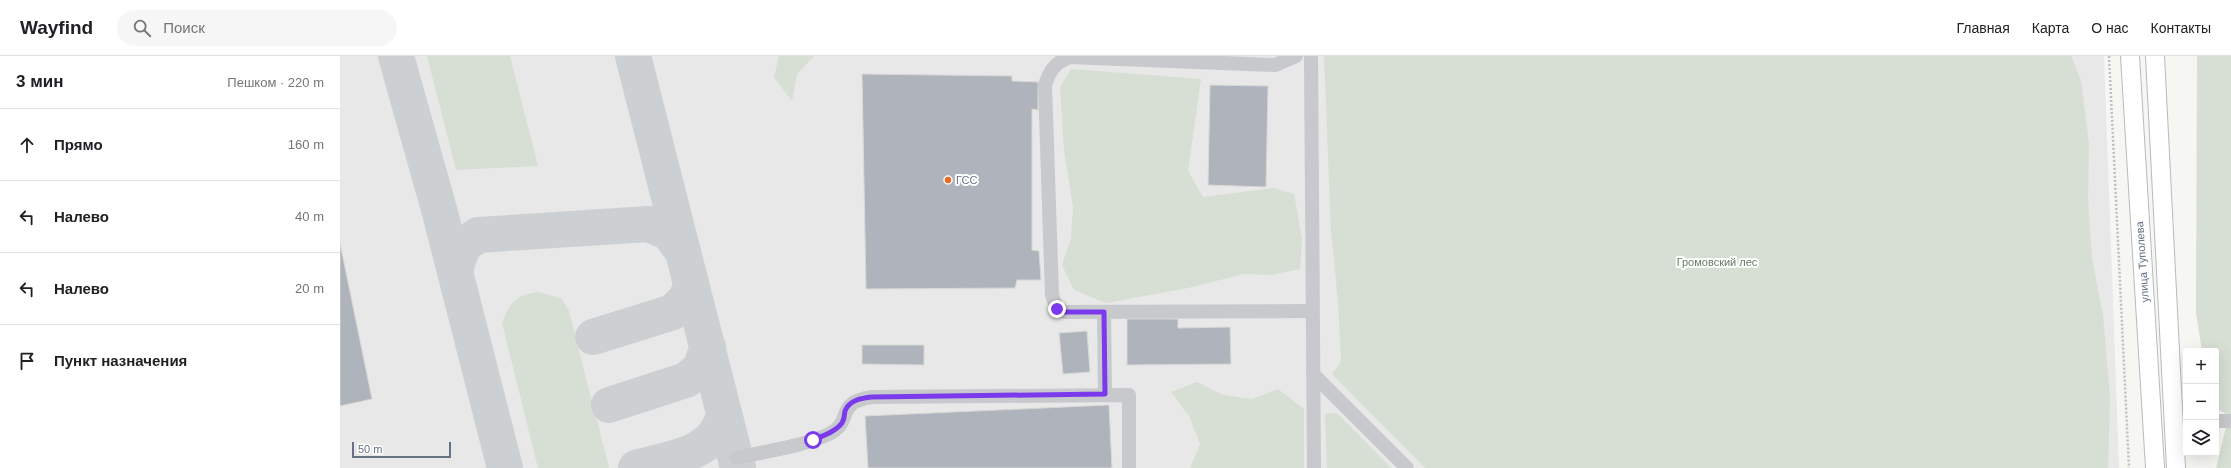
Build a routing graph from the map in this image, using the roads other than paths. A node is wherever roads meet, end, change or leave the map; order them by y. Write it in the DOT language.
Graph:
graph roads {
  1 [pos="1296,56"];
  2 [pos="1311,56"];
  3 [pos="2130,56"];
  4 [pos="2154,56"];
  5 [pos="1312,311"];
  6 [pos="1104,312"];
  7 [pos="1313,374"];
  8 [pos="1105,394"];
  9 [pos="2219,421"];
  10 [pos="2231,421"];
  11 [pos="2180,424"];
  12 [pos="736,458"];
  13 [pos="1129,468"];
  14 [pos="1314,468"];
  15 [pos="1407,468"];
  16 [pos="2155,468"];
  17 [pos="2176,468"];
  1 -- 6 [label="street"];
  2 -- 5 [label="street"];
  3 -- 16 [label="main road, улица Туполева"];
  4 -- 11 [label="main road, улица Туполева"];
  5 -- 6 [label="street"];
  5 -- 7 [label="street"];
  6 -- 8 [label="street"];
  7 -- 14 [label="street"];
  7 -- 15 [label="street"];
  8 -- 12 [label="street"];
  8 -- 13 [label="street"];
  9 -- 10 [label="street"];
  11 -- 17 [label="main road, улица Туполева"];
}
